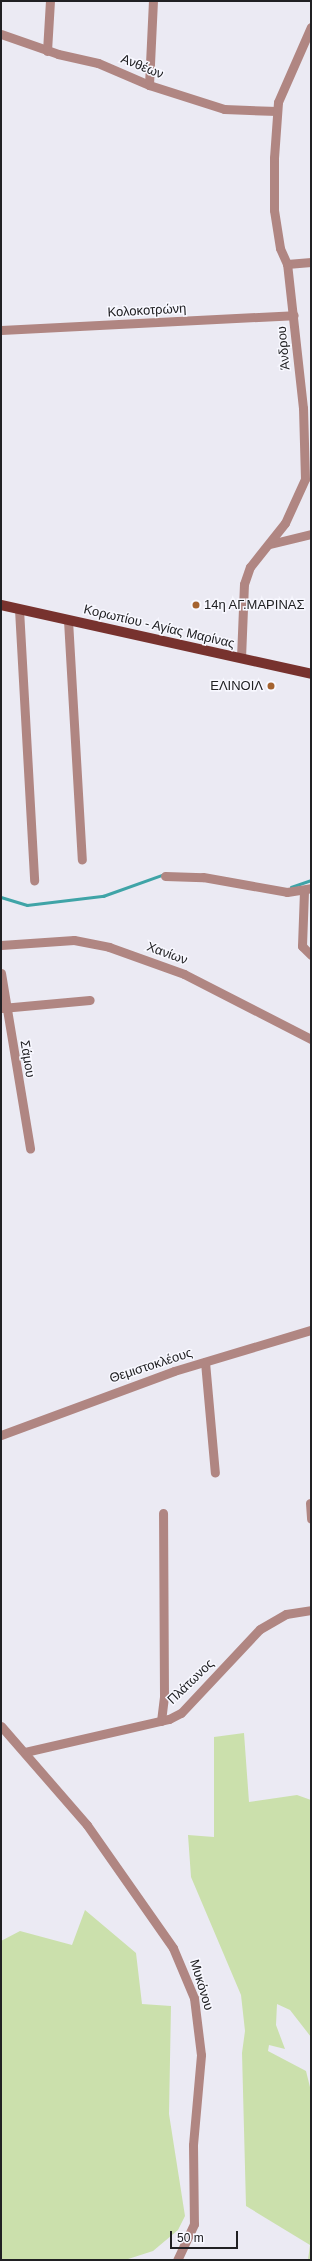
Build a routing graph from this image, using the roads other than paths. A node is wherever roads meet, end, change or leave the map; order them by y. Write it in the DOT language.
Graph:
graph roads {
  1 [pos="50,1"];
  2 [pos="153,1"];
  3 [pos="311,27"];
  4 [pos="1,34"];
  5 [pos="47,51"];
  6 [pos="149,85"];
  7 [pos="277,111"];
  8 [pos="311,262"];
  9 [pos="288,264"];
  10 [pos="294,315"];
  11 [pos="1,330"];
  12 [pos="307,408"];
  13 [pos="311,534"];
  14 [pos="270,544"];
  15 [pos="1,605"];
  16 [pos="19,609"];
  17 [pos="68,620"];
  18 [pos="241,658"];
  19 [pos="311,674"];
  20 [pos="82,860"];
  21 [pos="165,876"];
  22 [pos="34,881"];
  23 [pos="307,890"];
  24 [pos="1,945"];
  25 [pos="311,955"];
  26 [pos="1,977"];
  27 [pos="90,1000"];
  28 [pos="4,1008"];
  29 [pos="311,1039"];
  30 [pos="30,1149"];
  31 [pos="311,1330"];
  32 [pos="205,1362"];
  33 [pos="1,1435"];
  34 [pos="215,1473"];
  35 [pos="310,1503"];
  36 [pos="164,1513"];
  37 [pos="311,1519"];
  38 [pos="311,1610"];
  39 [pos="164,1696"];
  40 [pos="181,1713"];
  41 [pos="161,1721"];
  42 [pos="1,1726"];
  43 [pos="25,1752"];
  44 [pos="177,2260"];
  1 -- 5 [label="street"];
  2 -- 6 [label="street"];
  3 -- 7 [label="street, Άνδρου"];
  4 -- 5 [label="street, Ανθέων"];
  5 -- 6 [label="street, Ανθέων"];
  6 -- 7 [label="street, Ανθέων"];
  7 -- 9 [label="street, Άνδρου"];
  8 -- 9 [label="street"];
  9 -- 10 [label="street, Άνδρου"];
  10 -- 11 [label="street, Κολοκοτρώνη"];
  10 -- 12 [label="street, Άνδρου"];
  12 -- 14 [label="street, Άνδρου"];
  13 -- 14 [label="street"];
  14 -- 18 [label="street, Άνδρου"];
  15 -- 16 [label="main road, Κορωπίου - Αγίας Μαρίνας"];
  16 -- 17 [label="main road, Κορωπίου - Αγίας Μαρίνας"];
  16 -- 22 [label="street"];
  17 -- 18 [label="main road, Κορωπίου - Αγίας Μαρίνας"];
  17 -- 20 [label="street"];
  18 -- 19 [label="main road, Κορωπίου - Αγίας Μαρίνας"];
  21 -- 23 [label="street"];
  23 -- 25 [label="street"];
  24 -- 29 [label="street, Χανίων"];
  26 -- 28 [label="street, Σάμου"];
  27 -- 28 [label="street"];
  28 -- 30 [label="street, Σάμου"];
  31 -- 32 [label="street, Θεμιστοκλέους"];
  32 -- 33 [label="street, Θεμιστοκλέους"];
  32 -- 34 [label="street"];
  35 -- 37 [label="street"];
  36 -- 39 [label="street"];
  38 -- 40 [label="street, Πλάτωνος"];
  39 -- 40 [label="street"];
  39 -- 41 [label="street"];
  40 -- 41 [label="street, Πλάτωνος"];
  41 -- 43 [label="street, Πλάτωνος"];
  42 -- 43 [label="street, Μυκόνου"];
  43 -- 44 [label="street, Μυκόνου"];
}
